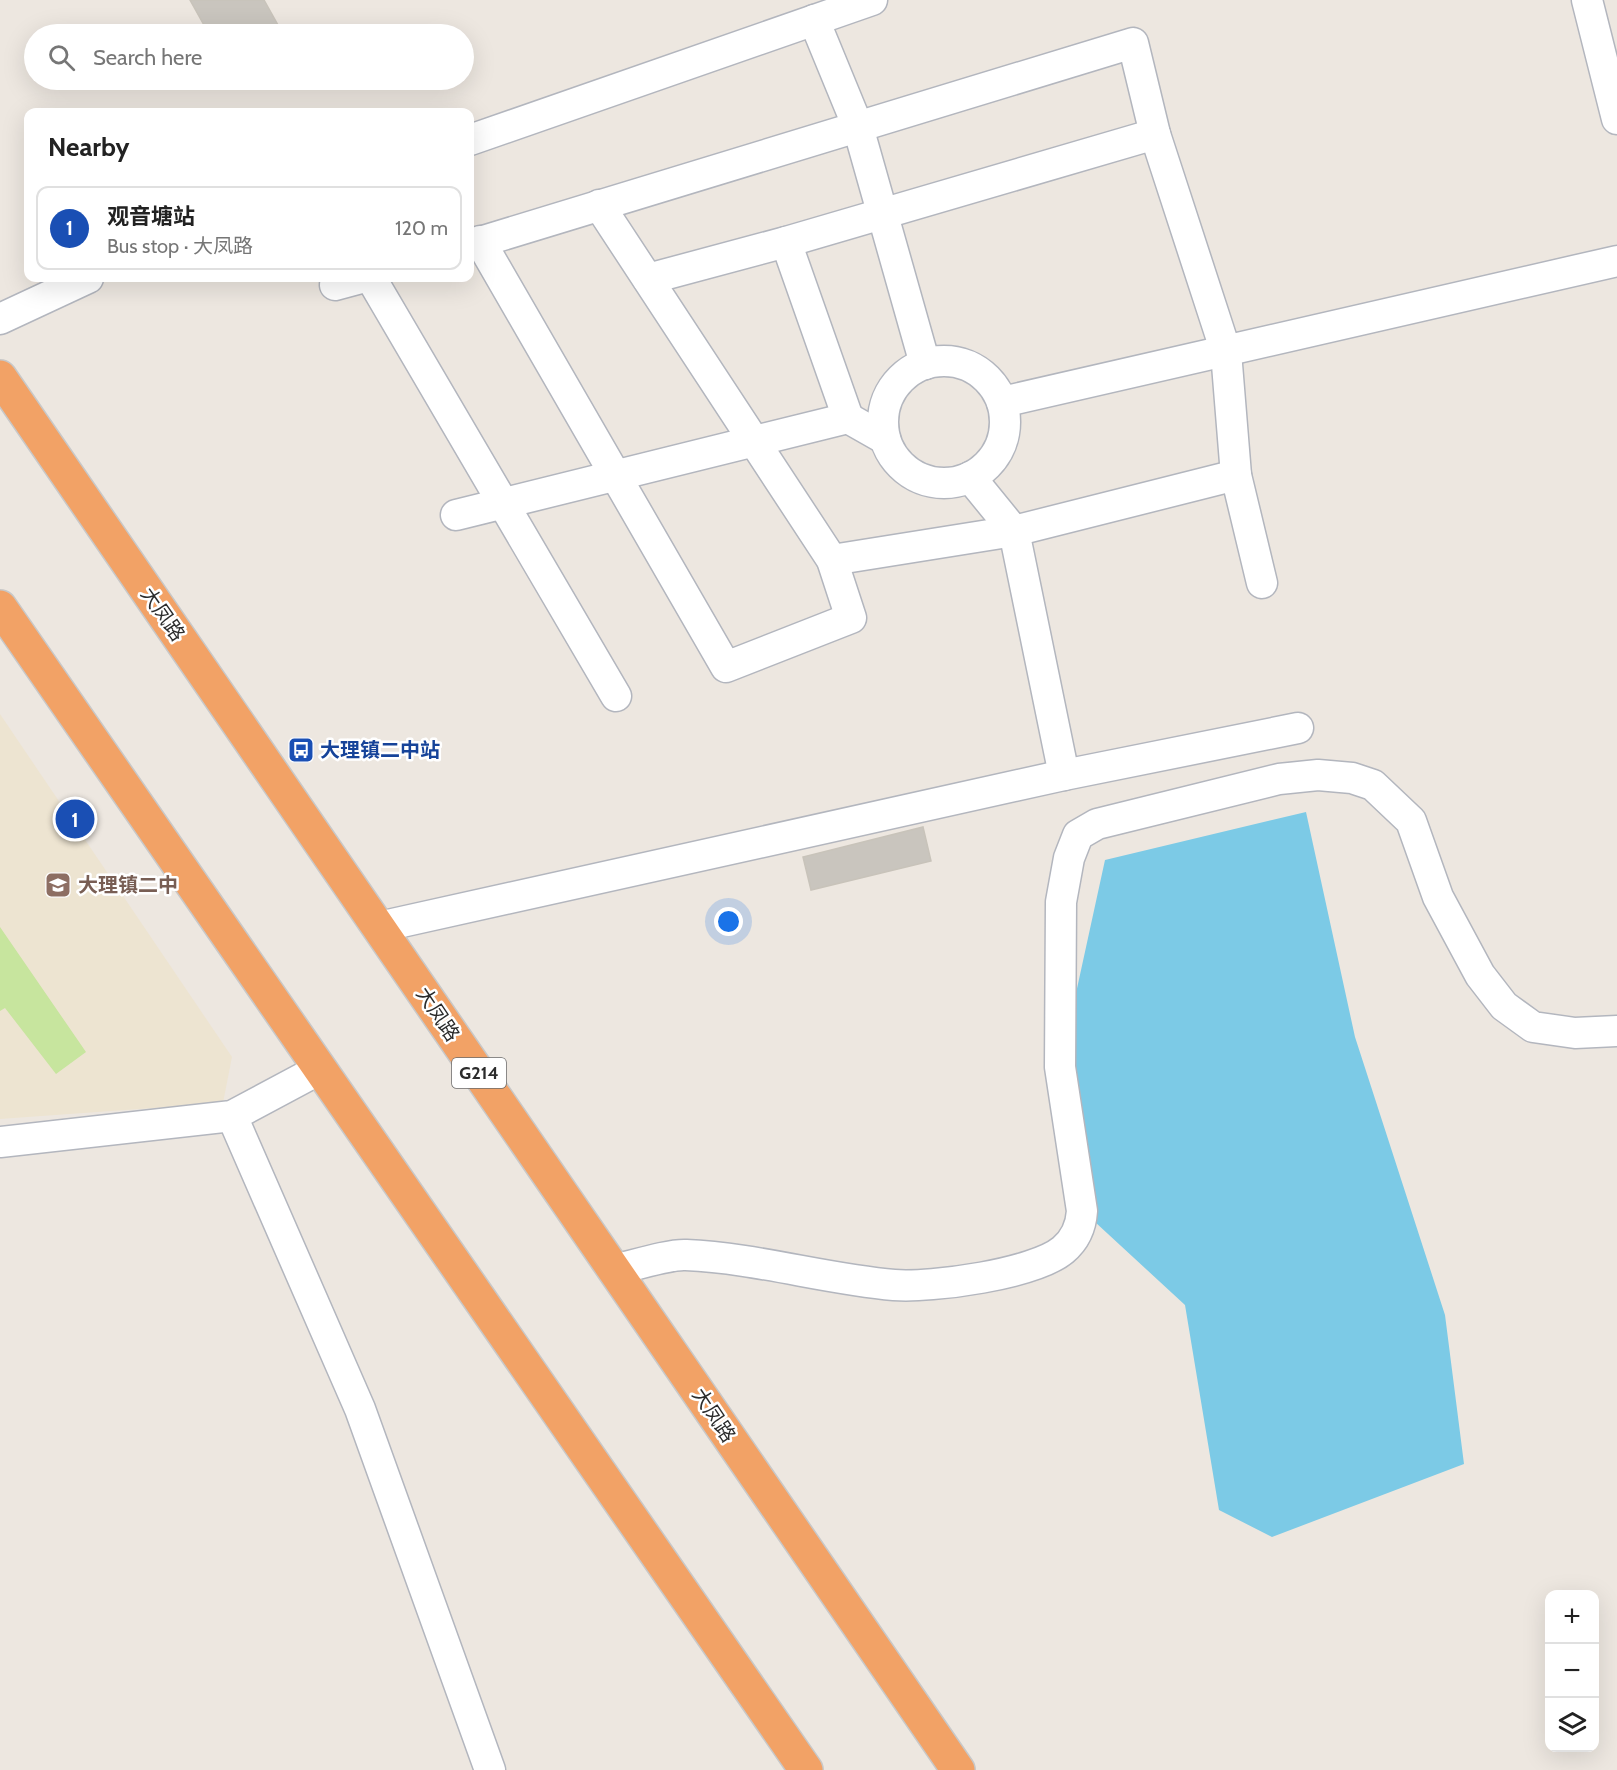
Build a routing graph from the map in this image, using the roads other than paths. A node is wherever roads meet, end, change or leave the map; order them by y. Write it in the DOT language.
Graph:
graph roads {
  1 [pos="872,0"];
  2 [pos="1587,0"];
  3 [pos="814,20"];
  4 [pos="1617,119"];
  5 [pos="858,127"];
  6 [pos="1155,134"];
  7 [pos="474,139"];
  8 [pos="600,205"];
  9 [pos="882,214"];
  10 [pos="786,242"];
  11 [pos="475,243"];
  12 [pos="1617,261"];
  13 [pos="648,279"];
  14 [pos="79,282"];
  15 [pos="373,282"];
  16 [pos="0,319"];
  17 [pos="1226,352"];
  18 [pos="925,364"];
  19 [pos="0,377"];
  20 [pos="1002,402"];
  21 [pos="848,418"];
  22 [pos="885,439"];
  23 [pos="754,441"];
  24 [pos="1236,475"];
  25 [pos="615,476"];
  26 [pos="970,477"];
  27 [pos="503,503"];
  28 [pos="456,515"];
  29 [pos="1014,531"];
  30 [pos="832,560"];
  31 [pos="1262,583"];
  32 [pos="0,607"];
  33 [pos="616,696"];
  34 [pos="1298,728"];
  35 [pos="1064,775"];
  36 [pos="379,927"];
  37 [pos="1617,1031"];
  38 [pos="320,1069"];
  39 [pos="232,1116"];
  40 [pos="0,1142"];
  41 [pos="614,1270"];
  42 [pos="490,1770"];
  43 [pos="806,1770"];
  44 [pos="958,1770"];
  1 -- 3 [label="street"];
  2 -- 4 [label="street"];
  3 -- 5 [label="street"];
  3 -- 7 [label="street"];
  5 -- 6 [label="street"];
  5 -- 8 [label="street"];
  5 -- 9 [label="street"];
  6 -- 9 [label="street"];
  6 -- 17 [label="street"];
  8 -- 11 [label="street"];
  8 -- 13 [label="street"];
  9 -- 10 [label="street"];
  9 -- 18 [label="street"];
  10 -- 13 [label="street"];
  10 -- 21 [label="street"];
  11 -- 25 [label="street"];
  12 -- 17 [label="street"];
  13 -- 23 [label="street"];
  14 -- 16 [label="street"];
  15 -- 27 [label="street"];
  17 -- 20 [label="street"];
  17 -- 24 [label="street"];
  18 -- 20 [label="street"];
  18 -- 22 [label="street"];
  19 -- 36 [label="highway, 大凤路 / G214"];
  20 -- 26 [label="street"];
  21 -- 22 [label="street"];
  21 -- 23 [label="street"];
  22 -- 26 [label="street"];
  23 -- 25 [label="street"];
  23 -- 30 [label="street"];
  24 -- 29 [label="street"];
  24 -- 31 [label="street"];
  25 -- 27 [label="street"];
  25 -- 30 [label="street"];
  26 -- 29 [label="street"];
  27 -- 28 [label="street"];
  27 -- 33 [label="street"];
  29 -- 30 [label="street"];
  29 -- 35 [label="street"];
  32 -- 38 [label="highway"];
  34 -- 35 [label="street"];
  35 -- 36 [label="street"];
  36 -- 41 [label="highway, 大凤路 / G214"];
  37 -- 41 [label="street"];
  38 -- 39 [label="street"];
  38 -- 43 [label="highway"];
  39 -- 40 [label="street"];
  39 -- 42 [label="street"];
  41 -- 44 [label="highway, 大凤路 / G214"];
}
